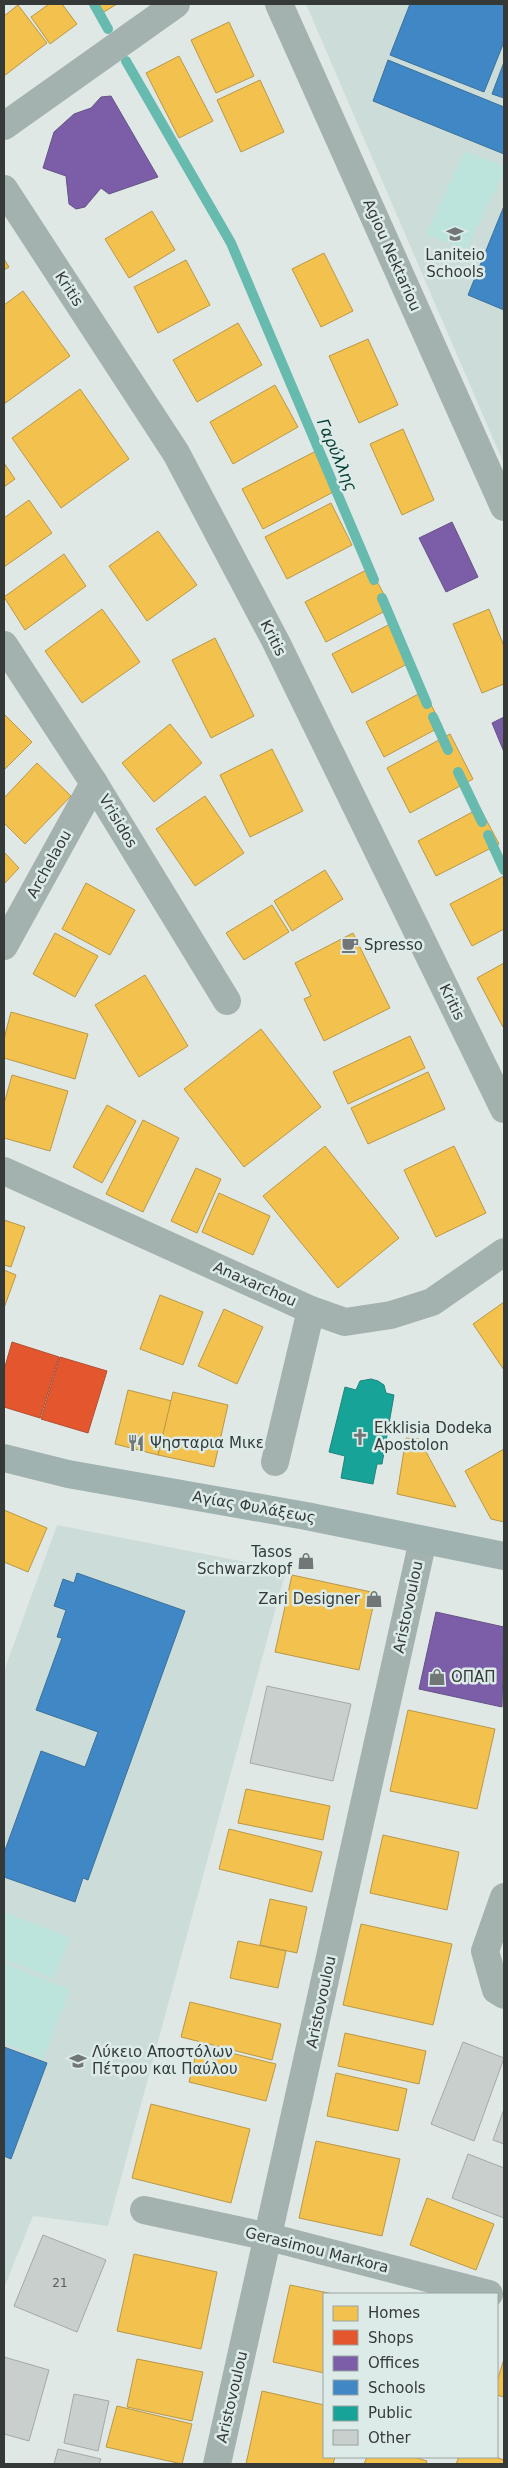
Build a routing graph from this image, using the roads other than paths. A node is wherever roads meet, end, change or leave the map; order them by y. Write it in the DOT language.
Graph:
graph roads {
  1 [pos="176,4"];
  2 [pos="279,4"];
  3 [pos="4,126"];
  4 [pos="4,189"];
  5 [pos="504,507"];
  6 [pos="4,645"];
  7 [pos="94,783"];
  8 [pos="4,946"];
  9 [pos="227,1001"];
  10 [pos="504,1109"];
  11 [pos="4,1171"];
  12 [pos="504,1252"];
  13 [pos="311,1310"];
  14 [pos="4,1458"];
  15 [pos="275,1462"];
  16 [pos="423,1540"];
  17 [pos="504,1556"];
  18 [pos="504,1897"];
  19 [pos="500,1993"];
  20 [pos="144,2210"];
  21 [pos="269,2236"];
  22 [pos="485,2293"];
  23 [pos="217,2464"];
  1 -- 3 [label="street"];
  2 -- 5 [label="street, Agiou Nektariou"];
  4 -- 10 [label="street, Kritis"];
  6 -- 7 [label="street, Vrisidos"];
  7 -- 8 [label="street, Archelaou"];
  7 -- 9 [label="street, Vrisidos"];
  11 -- 13 [label="street, Anaxarchou"];
  12 -- 13 [label="street, Anaxarchou"];
  13 -- 15 [label="street"];
  14 -- 16 [label="main road, Αγίας Φυλάξεως"];
  16 -- 17 [label="main road, Αγίας Φυλάξεως"];
  16 -- 21 [label="street, Aristovoulou"];
  18 -- 19 [label="street"];
  20 -- 21 [label="street, Gerasimou Markora"];
  21 -- 22 [label="street, Gerasimou Markora"];
  21 -- 23 [label="street, Aristovoulou"];
}
